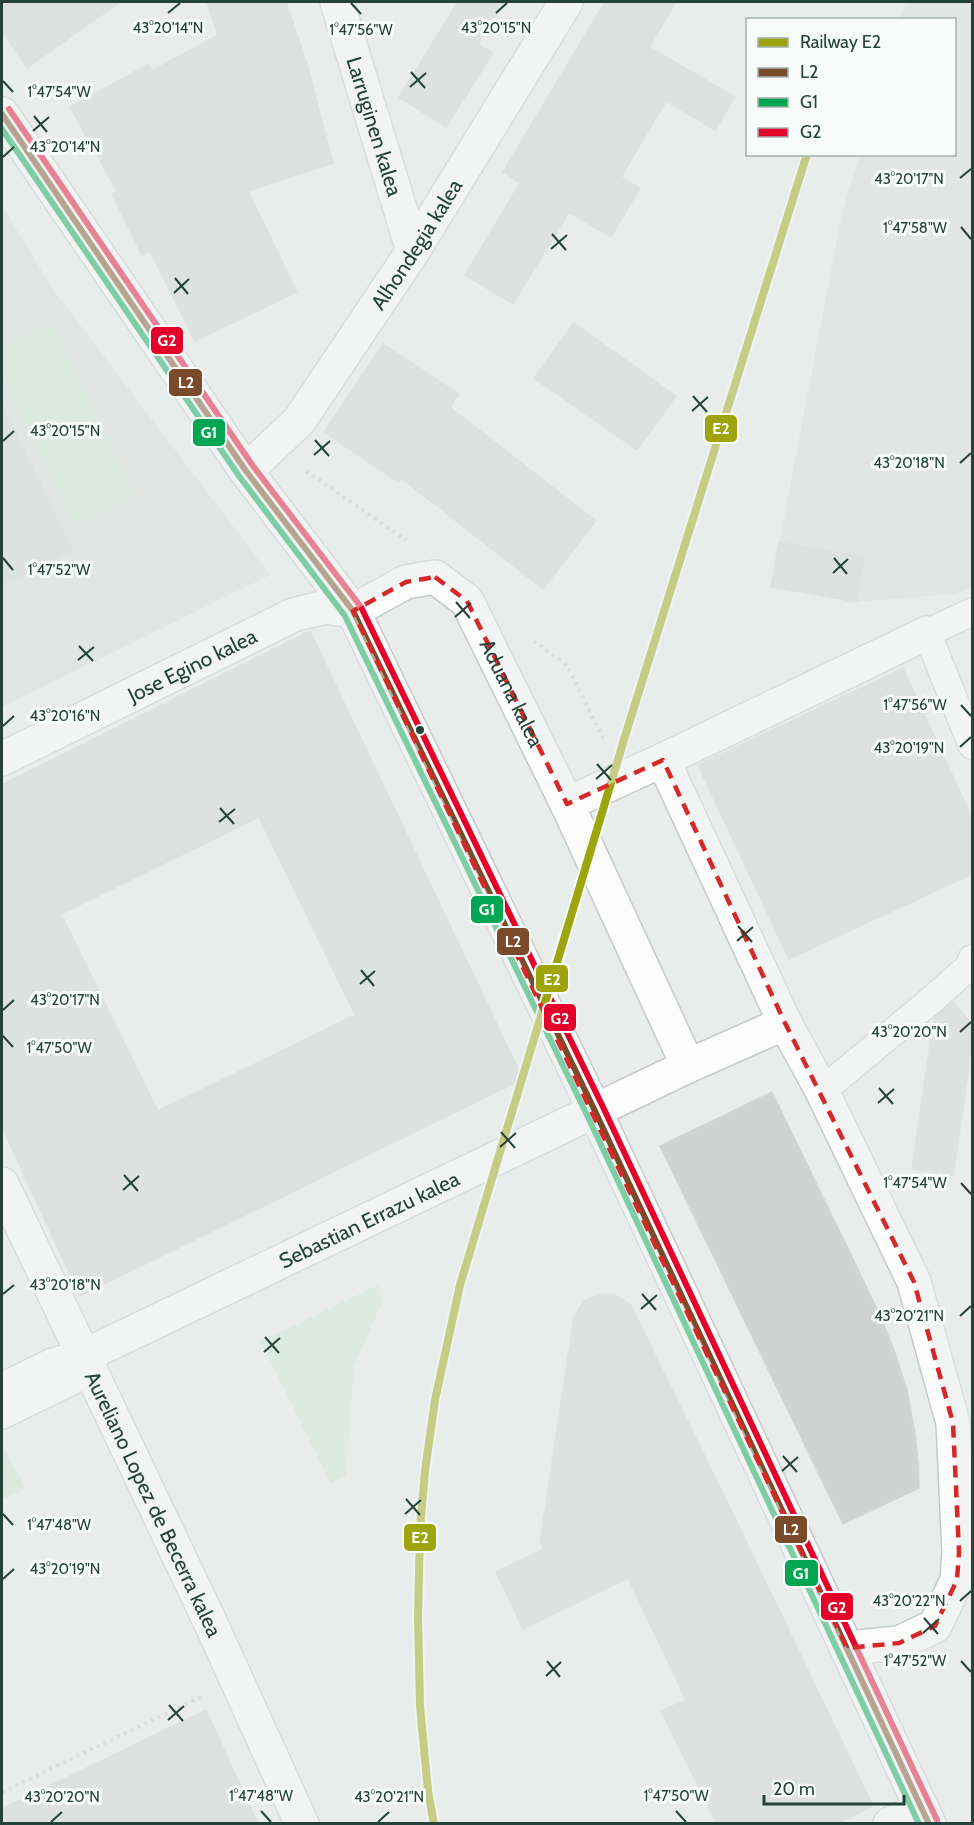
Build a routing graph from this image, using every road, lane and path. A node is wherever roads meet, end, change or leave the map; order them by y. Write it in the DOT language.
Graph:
graph roads {
  1 [pos="337,2"];
  2 [pos="566,2"];
  3 [pos="2,114"];
  4 [pos="413,251"];
  5 [pos="246,471"];
  6 [pos="354,610"];
  7 [pos="972,612"];
  8 [pos="927,633"];
  9 [pos="972,745"];
  10 [pos="2,759"];
  11 [pos="663,760"];
  12 [pos="567,804"];
  13 [pos="972,959"];
  14 [pos="785,1023"];
  15 [pos="688,1065"];
  16 [pos="822,1091"];
  17 [pos="595,1111"];
  18 [pos="2,1184"];
  19 [pos="87,1364"];
  20 [pos="2,1390"];
  21 [pos="2,1414"];
  22 [pos="847,1648"];
  23 [pos="237,1680"];
  24 [pos="2,1792"];
  25 [pos="926,1816"];
  26 [pos="302,1824"];
  27 [pos="890,1824"];
  1 -- 4 [label="street, Larruginen kalea"];
  2 -- 4 [label="street, Alhondegia kalea"];
  3 -- 5 [label="street"];
  4 -- 5 [label="street, Alhondegia kalea"];
  5 -- 6 [label="street"];
  6 -- 10 [label="street, Jose Egino kalea"];
  6 -- 12 [label="street, Aduana kalea"];
  6 -- 17 [label="street"];
  7 -- 8 [label="lane"];
  8 -- 9 [label="lane"];
  8 -- 11 [label="street"];
  11 -- 12 [label="street"];
  11 -- 14 [label="street"];
  12 -- 15 [label="street, Aduana kalea"];
  13 -- 16 [label="lane"];
  14 -- 15 [label="street, Sebastian Errazu kalea"];
  14 -- 16 [label="street"];
  15 -- 17 [label="street, Sebastian Errazu kalea"];
  16 -- 22 [label="street"];
  17 -- 19 [label="street, Sebastian Errazu kalea"];
  17 -- 22 [label="street"];
  18 -- 19 [label="street, Aureliano Lopez de Becerra kalea"];
  19 -- 20 [label="street, Sebastian Errazu kalea"];
  19 -- 21 [label="lane"];
  19 -- 23 [label="street, Aureliano Lopez de Becerra kalea"];
  22 -- 25 [label="street"];
  23 -- 24 [label="path"];
  23 -- 26 [label="street, Aureliano Lopez de Becerra kalea"];
  25 -- 27 [label="street"];
}
